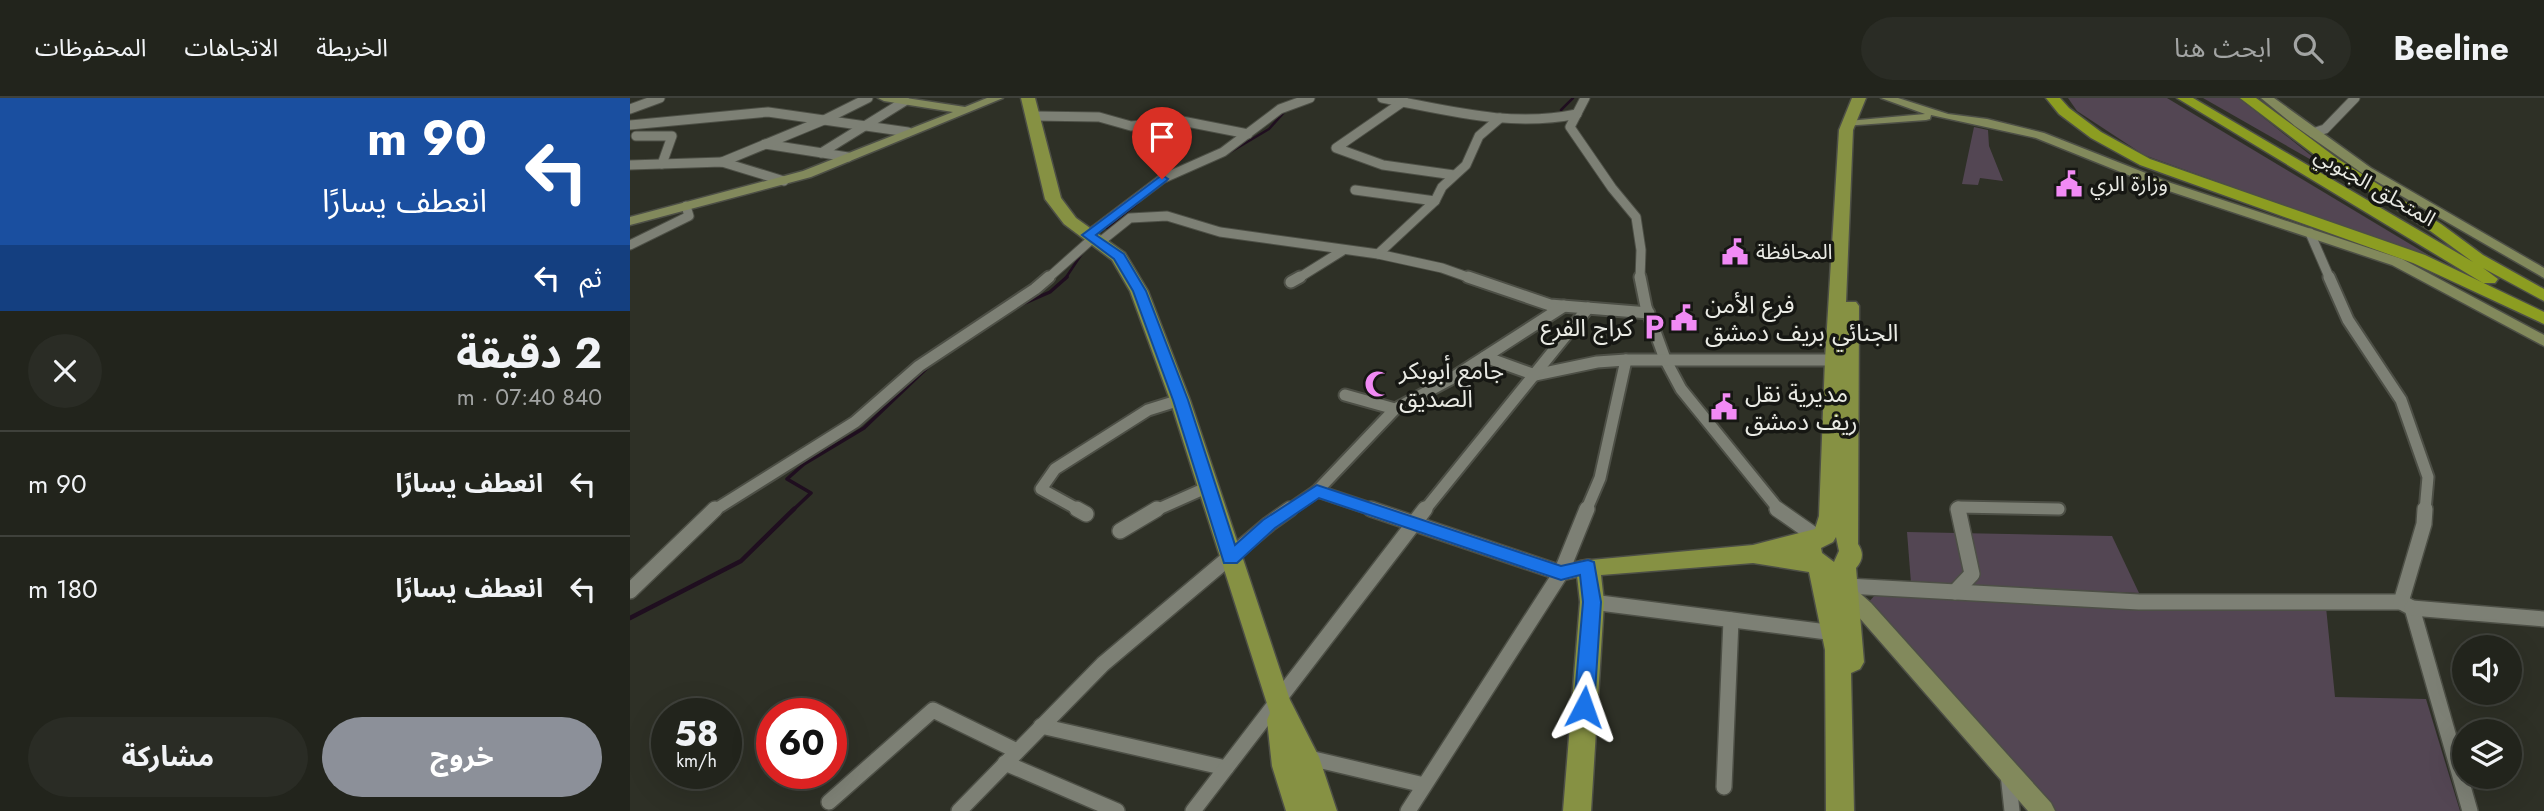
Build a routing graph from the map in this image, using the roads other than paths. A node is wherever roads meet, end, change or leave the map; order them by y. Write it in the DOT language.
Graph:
graph roads {
  1 [pos="648,98"];
  2 [pos="660,98"];
  3 [pos="868,98"];
  4 [pos="884,98"];
  5 [pos="997,98"];
  6 [pos="1310,98"];
  7 [pos="1381,98"];
  8 [pos="1585,98"];
  9 [pos="1859,98"];
  10 [pos="1872,98"];
  11 [pos="1887,98"];
  12 [pos="2053,98"];
  13 [pos="2184,98"];
  14 [pos="2197,98"];
  15 [pos="2247,98"];
  16 [pos="2267,98"];
  17 [pos="2355,98"];
  18 [pos="630,99"];
  19 [pos="905,101"];
  20 [pos="1404,101"];
  21 [pos="1031,107"];
  22 [pos="630,109"];
  23 [pos="964,110"];
  24 [pos="1577,114"];
  25 [pos="1947,117"];
  26 [pos="1500,118"];
  27 [pos="824,120"];
  28 [pos="1854,124"];
  29 [pos="630,125"];
  30 [pos="862,126"];
  31 [pos="908,132"];
  32 [pos="2313,133"];
  33 [pos="1248,134"];
  34 [pos="636,136"];
  35 [pos="765,144"];
  36 [pos="821,153"];
  37 [pos="848,157"];
  38 [pos="722,162"];
  39 [pos="662,164"];
  40 [pos="630,165"];
  41 [pos="1454,175"];
  42 [pos="784,181"];
  43 [pos="1355,190"];
  44 [pos="1435,201"];
  45 [pos="686,206"];
  46 [pos="630,221"];
  47 [pos="2310,233"];
  48 [pos="1093,239"];
  49 [pos="2486,241"];
  50 [pos="630,245"];
  51 [pos="1342,251"];
  52 [pos="1378,254"];
  53 [pos="2478,259"];
  54 [pos="2544,274"];
  55 [pos="1291,282"];
  56 [pos="2536,292"];
  57 [pos="1564,306"];
  58 [pos="1588,308"];
  59 [pos="2544,312"];
  60 [pos="1649,313"];
  61 [pos="2544,319"];
  62 [pos="2544,341"];
  63 [pos="1485,357"];
  64 [pos="1626,359"];
  65 [pos="1665,359"];
  66 [pos="1834,360"];
  67 [pos="1535,375"];
  68 [pos="1345,396"];
  69 [pos="1180,400"];
  70 [pos="1395,409"];
  71 [pos="1208,487"];
  72 [pos="1317,491"];
  73 [pos="2059,509"];
  74 [pos="1086,514"];
  75 [pos="1413,523"];
  76 [pos="1120,531"];
  77 [pos="1821,537"];
  78 [pos="1754,554"];
  79 [pos="1230,559"];
  80 [pos="1819,564"];
  81 [pos="1588,566"];
  82 [pos="1846,572"];
  83 [pos="1561,573"];
  84 [pos="630,591"];
  85 [pos="1955,592"];
  86 [pos="1592,602"];
  87 [pos="2406,605"];
  88 [pos="2544,619"];
  89 [pos="1731,620"];
  90 [pos="1835,633"];
  91 [pos="1277,701"];
  92 [pos="1041,726"];
  93 [pos="1011,757"];
  94 [pos="1305,757"];
  95 [pos="1226,768"];
  96 [pos="2007,771"];
  97 [pos="1424,785"];
  98 [pos="1724,787"];
  99 [pos="829,802"];
  100 [pos="958,811"];
  101 [pos="1117,811"];
  102 [pos="1193,811"];
  103 [pos="1300,811"];
  104 [pos="1322,811"];
  105 [pos="1408,811"];
  106 [pos="1577,811"];
  107 [pos="1840,811"];
  108 [pos="1854,811"];
  109 [pos="2012,811"];
  110 [pos="2043,811"];
  111 [pos="2470,811"];
  1 -- 18 [label="street"];
  2 -- 22 [label="street"];
  3 -- 27 [label="street"];
  4 -- 19 [label="street"];
  5 -- 23 [label="street"];
  6 -- 33 [label="street"];
  7 -- 20 [label="street"];
  8 -- 24 [label="street"];
  9 -- 28 [label="main road"];
  10 -- 28 [label="main road"];
  11 -- 25 [label="street"];
  12 -- 61 [label="highway"];
  13 -- 59 [label="highway, المتحلق الجنوبي"];
  14 -- 53 [label="highway, المتحلق الجنوبي"];
  15 -- 53 [label="highway"];
  16 -- 32 [label="street"];
  17 -- 32 [label="street"];
  19 -- 23 [label="street"];
  19 -- 30 [label="street"];
  20 -- 26 [label="street"];
  20 -- 41 [label="street"];
  21 -- 33 [label="street"];
  21 -- 48 [label="main road"];
  23 -- 31 [label="street"];
  24 -- 26 [label="street"];
  24 -- 60 [label="street"];
  25 -- 28 [label="street"];
  25 -- 47 [label="street"];
  26 -- 41 [label="street"];
  27 -- 29 [label="street"];
  27 -- 30 [label="street"];
  27 -- 35 [label="street"];
  28 -- 66 [label="main road"];
  28 -- 82 [label="main road"];
  30 -- 31 [label="street"];
  30 -- 36 [label="street"];
  31 -- 37 [label="street"];
  32 -- 49 [label="street"];
  33 -- 48 [label="street"];
  34 -- 39 [label="street"];
  35 -- 36 [label="street"];
  35 -- 38 [label="street"];
  36 -- 37 [label="street"];
  37 -- 42 [label="street"];
  38 -- 39 [label="street"];
  38 -- 42 [label="street"];
  39 -- 40 [label="street"];
  41 -- 44 [label="street"];
  42 -- 45 [label="street"];
  43 -- 44 [label="street"];
  44 -- 52 [label="street"];
  45 -- 46 [label="street"];
  45 -- 50 [label="street"];
  47 -- 62 [label="street"];
  47 -- 87 [label="street"];
  48 -- 51 [label="street"];
  48 -- 69 [label="main road"];
  48 -- 84 [label="street"];
  49 -- 54 [label="street"];
  49 -- 56 [label="highway"];
  51 -- 52 [label="street"];
  51 -- 55 [label="street"];
  52 -- 57 [label="street"];
  53 -- 56 [label="highway, المتحلق الجنوبي"];
  57 -- 58 [label="street"];
  57 -- 63 [label="street"];
  58 -- 60 [label="street"];
  58 -- 67 [label="street"];
  60 -- 65 [label="street"];
  63 -- 67 [label="street"];
  63 -- 70 [label="street"];
  64 -- 65 [label="street"];
  64 -- 67 [label="street"];
  64 -- 83 [label="street"];
  65 -- 66 [label="street"];
  65 -- 77 [label="street"];
  66 -- 77 [label="main road"];
  67 -- 75 [label="street"];
  68 -- 70 [label="street"];
  69 -- 71 [label="main road"];
  69 -- 74 [label="street"];
  70 -- 72 [label="street"];
  71 -- 76 [label="street"];
  71 -- 79 [label="main road"];
  72 -- 75 [label="street"];
  72 -- 79 [label="street"];
  73 -- 85 [label="street"];
  75 -- 83 [label="street"];
  75 -- 91 [label="street"];
  77 -- 78 [label="main road"];
  77 -- 80 [label="main road"];
  77 -- 82 [label="main road"];
  78 -- 80 [label="main road"];
  78 -- 81 [label="main road"];
  79 -- 91 [label="main road"];
  79 -- 92 [label="street"];
  80 -- 82 [label="main road"];
  80 -- 90 [label="main road"];
  81 -- 83 [label="street"];
  81 -- 86 [label="main road"];
  82 -- 85 [label="street"];
  82 -- 96 [label="street"];
  82 -- 108 [label="main road"];
  83 -- 97 [label="street"];
  85 -- 87 [label="street"];
  86 -- 89 [label="street"];
  86 -- 106 [label="main road"];
  87 -- 88 [label="street"];
  87 -- 111 [label="street"];
  89 -- 90 [label="street"];
  89 -- 98 [label="street"];
  90 -- 107 [label="main road"];
  91 -- 94 [label="main road"];
  91 -- 95 [label="street"];
  91 -- 103 [label="main road"];
  92 -- 93 [label="street"];
  92 -- 95 [label="street"];
  93 -- 99 [label="street"];
  93 -- 100 [label="street"];
  93 -- 101 [label="street"];
  94 -- 97 [label="street"];
  94 -- 104 [label="main road"];
  95 -- 102 [label="street"];
  96 -- 109 [label="street"];
  96 -- 110 [label="street"];
  97 -- 105 [label="street"];
}
